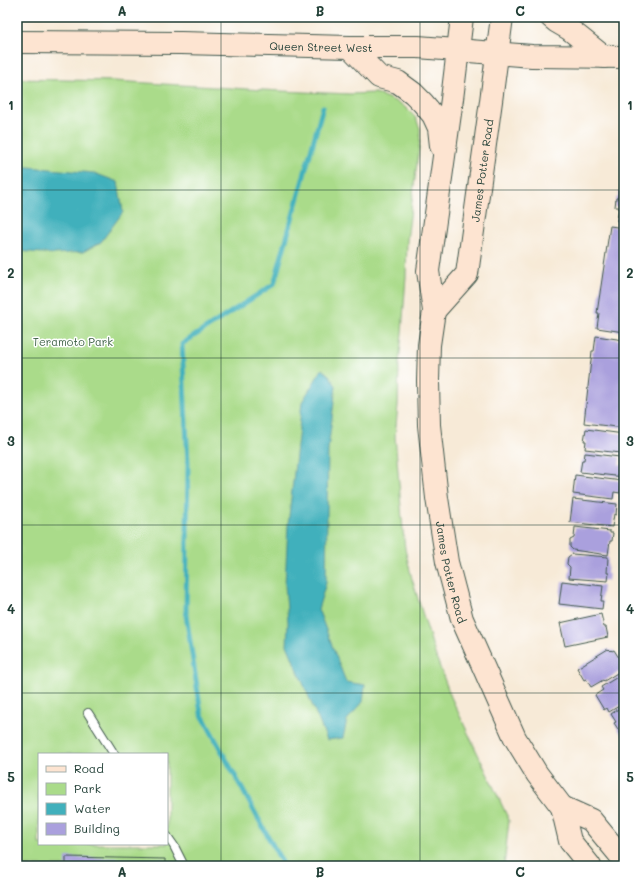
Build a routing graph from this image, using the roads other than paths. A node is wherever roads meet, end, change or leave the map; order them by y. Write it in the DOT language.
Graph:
graph roads {
  1 [pos="462,17"];
  2 [pos="502,17"];
  3 [pos="551,17"];
  4 [pos="17,42"];
  5 [pos="350,47"];
  6 [pos="458,50"];
  7 [pos="497,53"];
  8 [pos="614,57"];
  9 [pos="442,169"];
  10 [pos="434,312"];
  11 [pos="88,713"];
  12 [pos="113,753"];
  13 [pos="562,807"];
  14 [pos="168,837"];
  15 [pos="624,860"];
  16 [pos="184,866"];
  17 [pos="590,866"];
  1 -- 6 [label="main road, James Potter Road"];
  2 -- 7 [label="main road, James Potter Road"];
  3 -- 8 [label="main road"];
  4 -- 5 [label="main road, Queen Street West"];
  5 -- 6 [label="main road, Queen Street West"];
  5 -- 9 [label="main road"];
  6 -- 7 [label="main road, Queen Street West"];
  6 -- 9 [label="main road, James Potter Road"];
  7 -- 8 [label="main road, Queen Street West"];
  7 -- 10 [label="main road, James Potter Road"];
  9 -- 10 [label="main road, James Potter Road"];
  10 -- 13 [label="main road, James Potter Road"];
  11 -- 12 [label="lane"];
  13 -- 15 [label="main road, James Potter Road"];
  13 -- 17 [label="main road, James Potter Road"];
  14 -- 16 [label="lane"];
}
